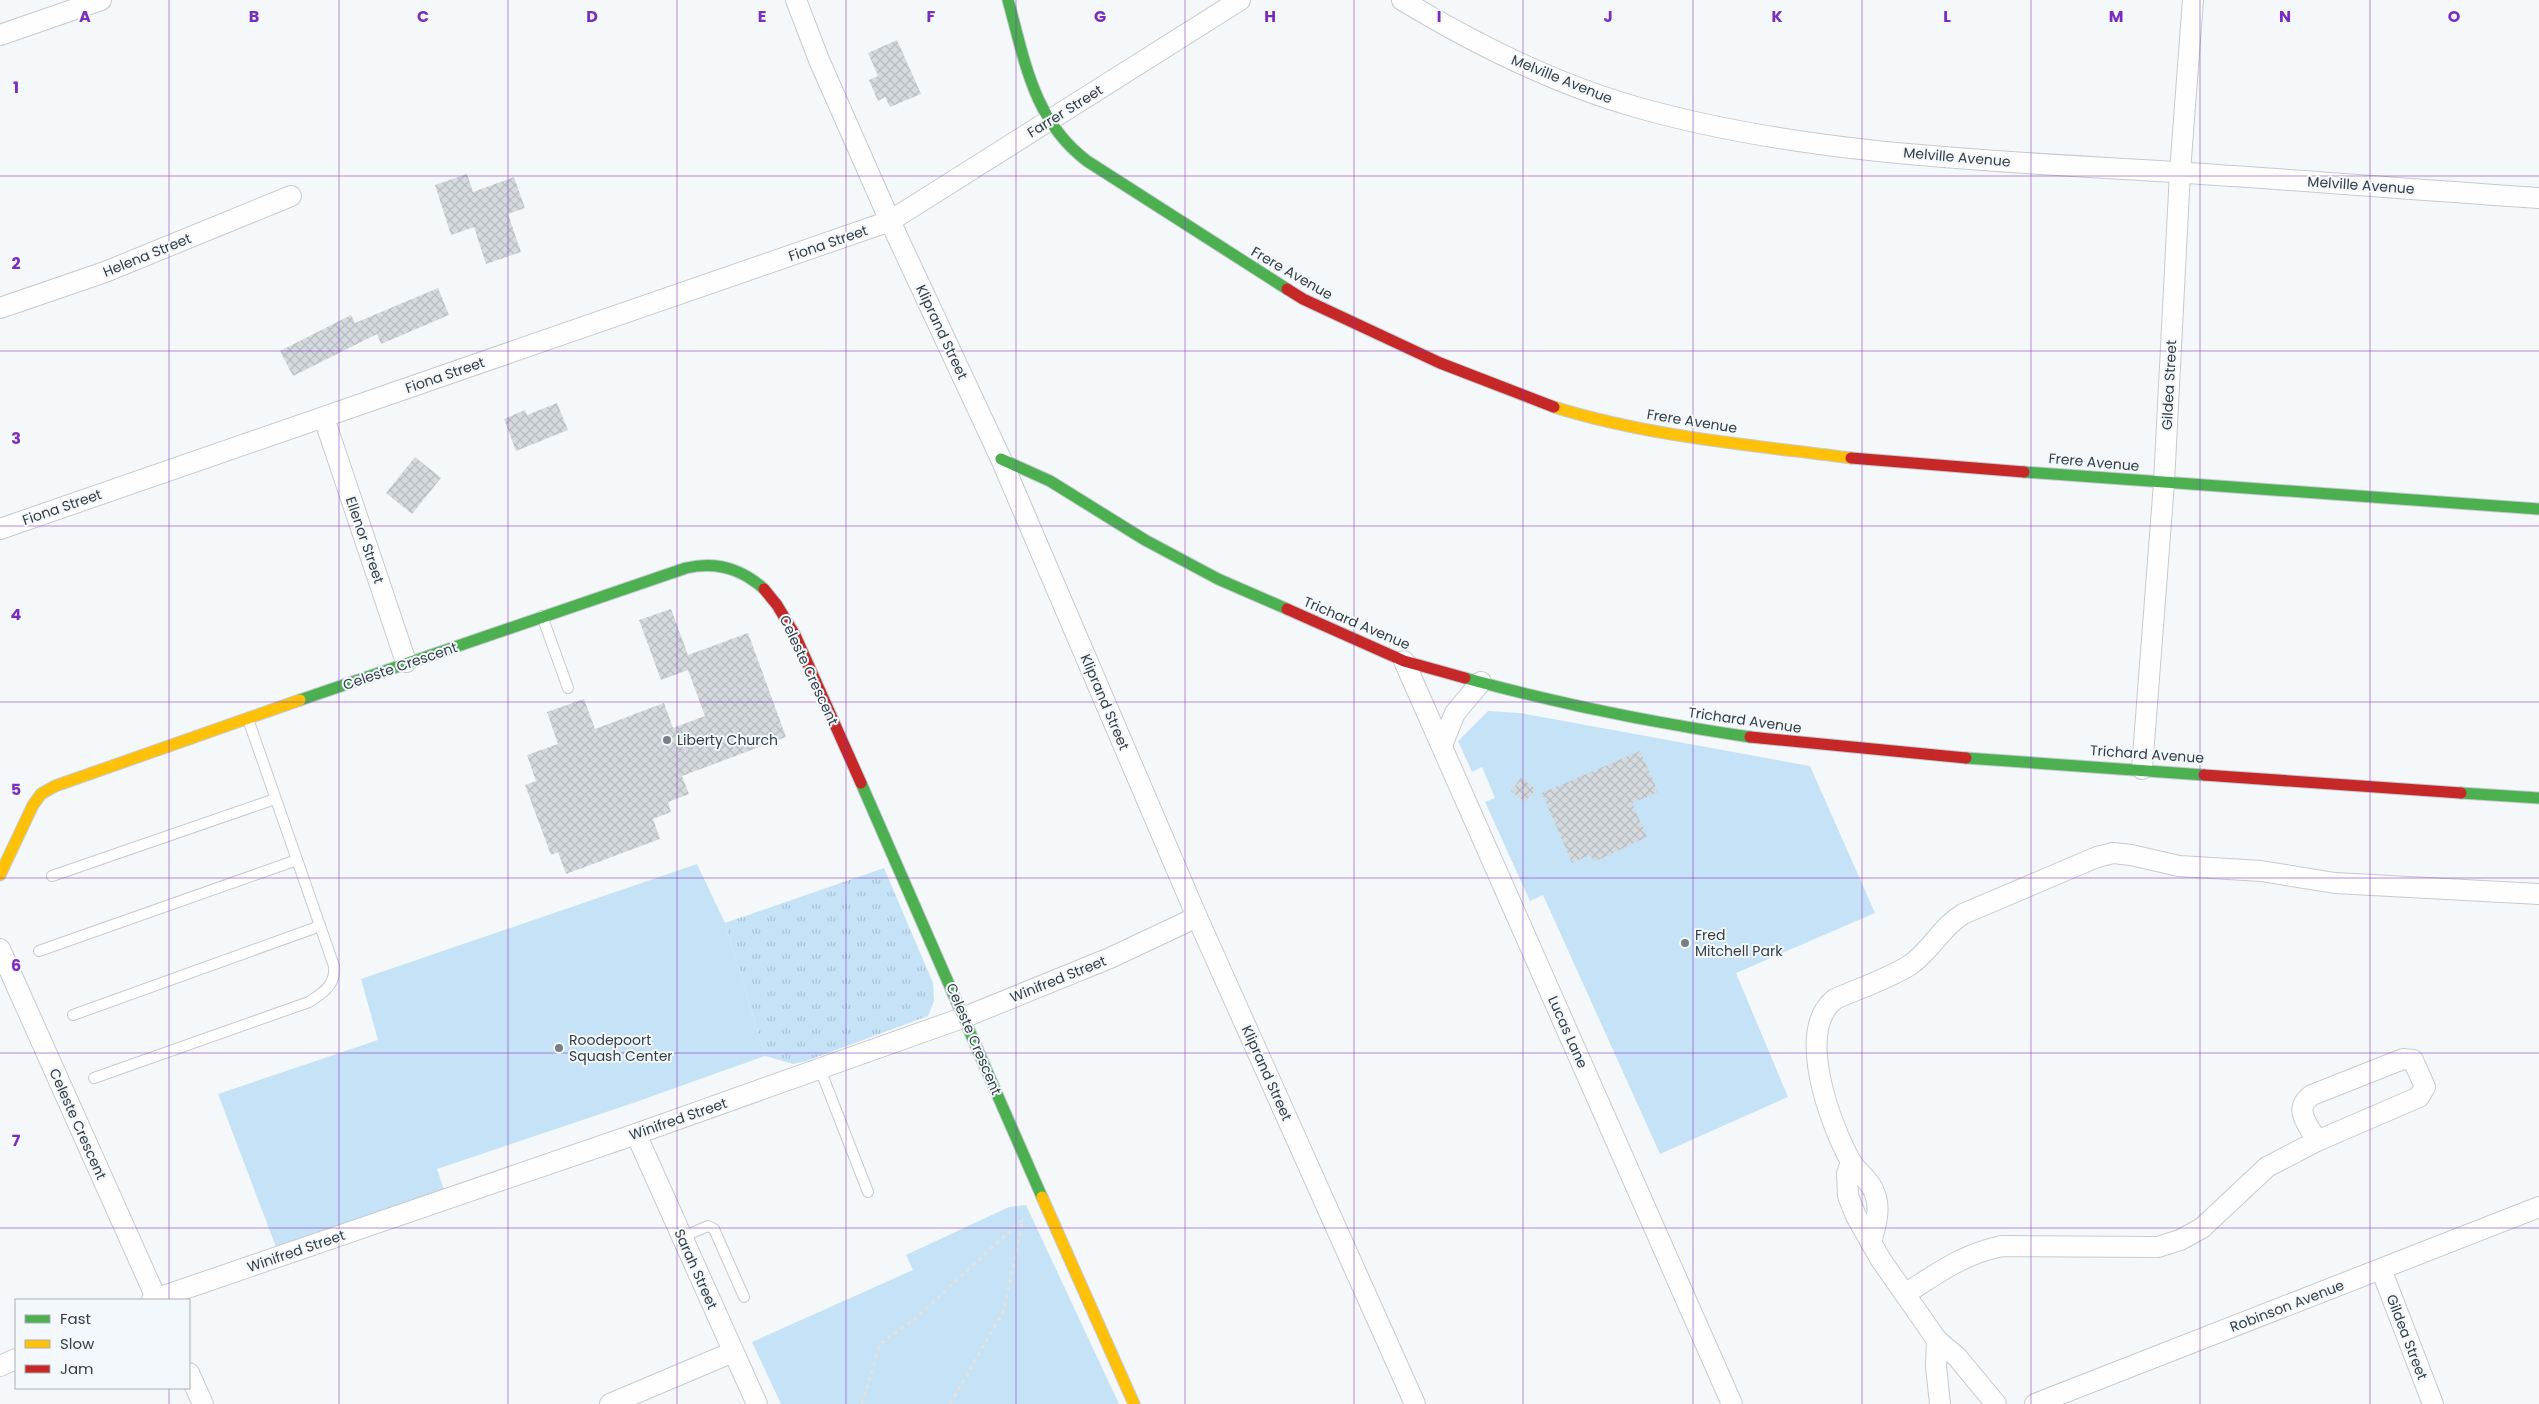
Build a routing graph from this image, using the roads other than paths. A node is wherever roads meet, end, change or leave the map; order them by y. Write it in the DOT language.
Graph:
graph roads {
  1 [pos="101,0"];
  2 [pos="796,0"];
  3 [pos="1008,0"];
  4 [pos="1240,0"];
  5 [pos="1402,0"];
  6 [pos="2193,0"];
  7 [pos="0,35"];
  8 [pos="1049,122"];
  9 [pos="2180,172"];
  10 [pos="291,196"];
  11 [pos="2539,198"];
  12 [pos="890,221"];
  13 [pos="0,308"];
  14 [pos="324,418"];
  15 [pos="1001,459"];
  16 [pos="2164,483"];
  17 [pos="2539,508"];
  18 [pos="0,530"];
  19 [pos="542,615"];
  20 [pos="1404,661"];
  21 [pos="406,662"];
  22 [pos="1482,682"];
  23 [pos="568,688"];
  24 [pos="247,718"];
  25 [pos="1442,745"];
  26 [pos="2142,769"];
  27 [pos="2539,798"];
  28 [pos="275,799"];
  29 [pos="297,860"];
  30 [pos="0,875"];
  31 [pos="52,876"];
  32 [pos="2539,894"];
  33 [pos="1197,917"];
  34 [pos="320,926"];
  35 [pos="0,949"];
  36 [pos="39,951"];
  37 [pos="73,1015"];
  38 [pos="965,1017"];
  39 [pos="820,1069"];
  40 [pos="94,1078"];
  41 [pos="636,1134"];
  42 [pos="2317,1141"];
  43 [pos="868,1192"];
  44 [pos="2539,1207"];
  45 [pos="682,1238"];
  46 [pos="2381,1269"];
  47 [pos="1905,1294"];
  48 [pos="744,1297"];
  49 [pos="155,1299"];
  50 [pos="158,1299"];
  51 [pos="1937,1340"];
  52 [pos="733,1352"];
  53 [pos="15,1359"];
  54 [pos="0,1366"];
  55 [pos="190,1375"];
  56 [pos="203,1404"];
  57 [pos="610,1404"];
  58 [pos="757,1404"];
  59 [pos="1134,1404"];
  60 [pos="1415,1404"];
  61 [pos="1732,1404"];
  62 [pos="1940,1404"];
  63 [pos="1996,1404"];
  64 [pos="2035,1404"];
  65 [pos="2433,1404"];
  1 -- 7 [label="street"];
  2 -- 12 [label="street, Kliprand Street"];
  3 -- 8 [label="street, Frere Avenue"];
  4 -- 8 [label="street, Farrer Street"];
  5 -- 9 [label="street, Melville Avenue"];
  6 -- 9 [label="street, Gildea Street"];
  8 -- 12 [label="street, Farrer Street"];
  8 -- 16 [label="street, Frere Avenue"];
  9 -- 11 [label="street, Melville Avenue"];
  9 -- 16 [label="street, Gildea Street"];
  10 -- 13 [label="street, Helena Street"];
  12 -- 14 [label="street, Fiona Street"];
  12 -- 15 [label="street, Kliprand Street"];
  14 -- 18 [label="street, Fiona Street"];
  14 -- 21 [label="street, Ellenor Street"];
  15 -- 20 [label="street, Trichard Avenue"];
  15 -- 33 [label="street, Kliprand Street"];
  16 -- 17 [label="street, Frere Avenue"];
  16 -- 26 [label="street, Gildea Street"];
  19 -- 21 [label="street, Celeste Crescent"];
  19 -- 23 [label="lane"];
  19 -- 38 [label="street, Celeste Crescent"];
  20 -- 22 [label="street, Trichard Avenue"];
  20 -- 25 [label="street, Lucas Lane"];
  21 -- 24 [label="street, Celeste Crescent"];
  22 -- 25 [label="street"];
  22 -- 26 [label="street, Trichard Avenue"];
  24 -- 28 [label="lane"];
  24 -- 30 [label="street, Celeste Crescent"];
  25 -- 61 [label="street, Lucas Lane"];
  26 -- 27 [label="street, Trichard Avenue"];
  28 -- 29 [label="lane"];
  28 -- 31 [label="lane"];
  29 -- 34 [label="lane"];
  29 -- 36 [label="lane"];
  32 -- 47 [label="street"];
  33 -- 38 [label="street, Winifred Street"];
  33 -- 60 [label="street, Kliprand Street"];
  34 -- 37 [label="lane"];
  34 -- 40 [label="lane"];
  35 -- 49 [label="street, Celeste Crescent"];
  38 -- 39 [label="street, Winifred Street"];
  38 -- 59 [label="street, Celeste Crescent"];
  39 -- 41 [label="street, Winifred Street"];
  39 -- 43 [label="lane"];
  41 -- 45 [label="street, Sarah Street"];
  41 -- 50 [label="street, Winifred Street"];
  42 -- 42 [label="street"];
  42 -- 47 [label="street"];
  44 -- 46 [label="street, Robinson Avenue"];
  45 -- 48 [label="lane"];
  45 -- 52 [label="street, Sarah Street"];
  46 -- 64 [label="street, Robinson Avenue"];
  46 -- 65 [label="street, Gildea Street"];
  47 -- 51 [label="street"];
  51 -- 62 [label="street"];
  51 -- 63 [label="street"];
  52 -- 57 [label="street"];
  52 -- 58 [label="street, Sarah Street"];
  53 -- 54 [label="street"];
  55 -- 56 [label="street"];
}
